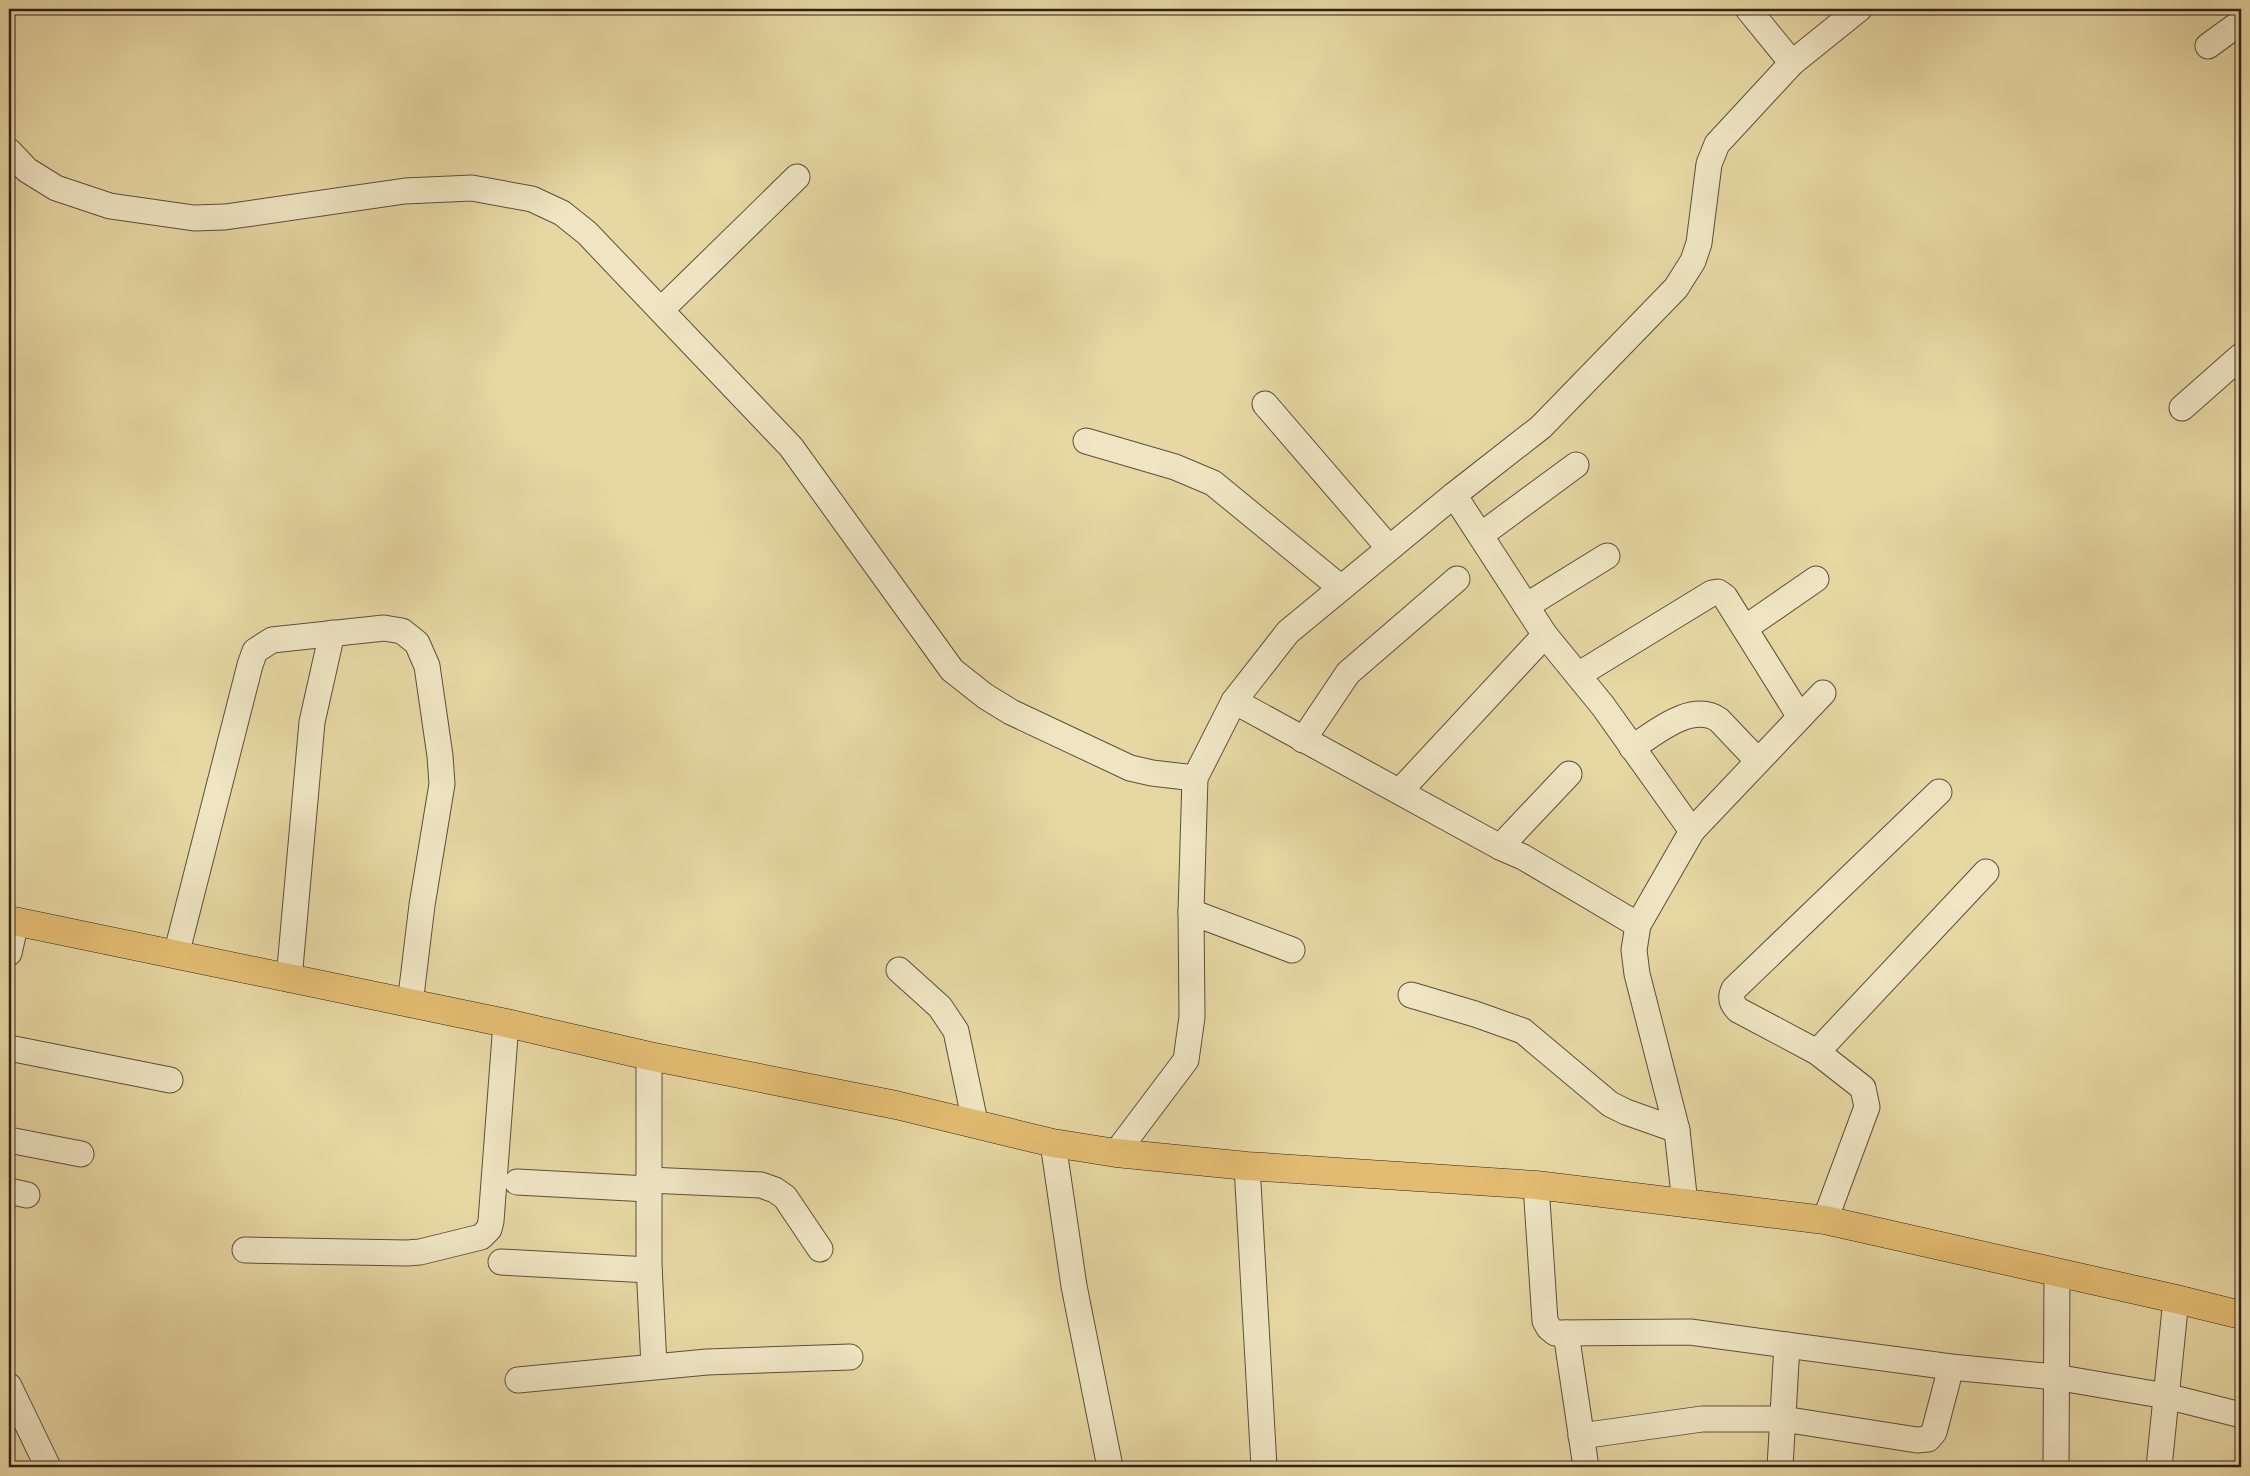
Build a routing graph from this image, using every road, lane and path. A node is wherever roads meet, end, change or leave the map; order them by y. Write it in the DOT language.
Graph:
graph roads {
  1 [pos="1748,9"];
  2 [pos="1769,9"];
  3 [pos="1859,9"];
  4 [pos="2241,22"];
  5 [pos="2208,46"];
  6 [pos="1798,58"];
  7 [pos="9,151"];
  8 [pos="797,176"];
  9 [pos="661,310"];
  10 [pos="2241,356"];
  11 [pos="1265,404"];
  12 [pos="2182,408"];
  13 [pos="1086,441"];
  14 [pos="1576,465"];
  15 [pos="1454,495"];
  16 [pos="1481,535"];
  17 [pos="1389,548"];
  18 [pos="1608,556"];
  19 [pos="1457,579"];
  20 [pos="1816,579"];
  21 [pos="1341,588"];
  22 [pos="1526,606"];
  23 [pos="1745,628"];
  24 [pos="332,633"];
  25 [pos="1545,636"];
  26 [pos="1578,675"];
  27 [pos="1823,693"];
  28 [pos="1234,701"];
  29 [pos="1800,717"];
  30 [pos="1303,740"];
  31 [pos="1632,748"];
  32 [pos="1758,761"];
  33 [pos="1569,774"];
  34 [pos="1195,778"];
  35 [pos="1400,791"];
  36 [pos="1939,792"];
  37 [pos="1692,831"];
  38 [pos="1500,847"];
  39 [pos="1986,872"];
  40 [pos="1191,912"];
  41 [pos="12,921"];
  42 [pos="1638,926"];
  43 [pos="1292,950"];
  44 [pos="9,953"];
  45 [pos="176,955"];
  46 [pos="899,970"];
  47 [pos="289,979"];
  48 [pos="1412,995"];
  49 [pos="410,1004"];
  50 [pos="506,1023"];
  51 [pos="9,1048"];
  52 [pos="1817,1052"];
  53 [pos="649,1056"];
  54 [pos="170,1080"];
  55 [pos="975,1122"];
  56 [pos="1677,1130"];
  57 [pos="9,1140"];
  58 [pos="1053,1143"];
  59 [pos="1116,1153"];
  60 [pos="81,1154"];
  61 [pos="1247,1166"];
  62 [pos="516,1182"];
  63 [pos="648,1184"];
  64 [pos="1536,1185"];
  65 [pos="1685,1204"];
  66 [pos="1825,1220"];
  67 [pos="820,1249"];
  68 [pos="245,1250"];
  69 [pos="501,1262"];
  70 [pos="649,1270"];
  71 [pos="2057,1273"];
  72 [pos="2176,1299"];
  73 [pos="2241,1315"];
  74 [pos="1566,1333"];
  75 [pos="1787,1345"];
  76 [pos="850,1357"];
  77 [pos="654,1366"];
  78 [pos="1951,1367"];
  79 [pos="2055,1377"];
  80 [pos="518,1380"];
  81 [pos="9,1386"];
  82 [pos="2166,1396"];
  83 [pos="2241,1415"];
  84 [pos="1783,1419"];
  85 [pos="1581,1436"];
  86 [pos="48,1467"];
  87 [pos="1110,1467"];
  88 [pos="1264,1467"];
  89 [pos="1586,1467"];
  90 [pos="1780,1467"];
  91 [pos="2056,1467"];
  92 [pos="2159,1467"];
  1 -- 6 [label="street"];
  2 -- 6 [label="street"];
  3 -- 6 [label="street"];
  4 -- 5 [label="street"];
  6 -- 15 [label="street"];
  7 -- 9 [label="street"];
  8 -- 9 [label="street"];
  9 -- 34 [label="street"];
  10 -- 12 [label="street"];
  11 -- 17 [label="street"];
  13 -- 21 [label="street"];
  14 -- 16 [label="street"];
  15 -- 16 [label="street"];
  15 -- 17 [label="street"];
  16 -- 22 [label="street"];
  17 -- 21 [label="street"];
  18 -- 22 [label="street"];
  19 -- 30 [label="street"];
  20 -- 23 [label="street"];
  21 -- 28 [label="street"];
  22 -- 25 [label="street"];
  23 -- 26 [label="street"];
  23 -- 29 [label="street"];
  24 -- 45 [label="street"];
  24 -- 47 [label="street"];
  24 -- 49 [label="street"];
  25 -- 26 [label="street"];
  25 -- 35 [label="street"];
  26 -- 31 [label="street"];
  27 -- 29 [label="street"];
  28 -- 30 [label="street"];
  28 -- 34 [label="street"];
  29 -- 32 [label="street"];
  30 -- 35 [label="street"];
  31 -- 32 [label="street"];
  31 -- 37 [label="street"];
  32 -- 37 [label="street"];
  33 -- 38 [label="street"];
  34 -- 40 [label="street"];
  35 -- 38 [label="street"];
  36 -- 52 [label="street"];
  37 -- 42 [label="street"];
  38 -- 42 [label="street"];
  39 -- 52 [label="street"];
  40 -- 43 [label="street"];
  40 -- 59 [label="street"];
  41 -- 44 [label="street"];
  41 -- 45 [label="main road"];
  42 -- 56 [label="street"];
  45 -- 47 [label="main road"];
  46 -- 55 [label="street"];
  47 -- 49 [label="main road"];
  48 -- 56 [label="street"];
  49 -- 50 [label="main road"];
  50 -- 53 [label="main road"];
  50 -- 68 [label="street"];
  51 -- 54 [label="street"];
  52 -- 66 [label="street"];
  53 -- 55 [label="main road"];
  53 -- 63 [label="street"];
  55 -- 58 [label="main road"];
  56 -- 65 [label="street"];
  57 -- 60 [label="street"];
  58 -- 59 [label="main road"];
  58 -- 87 [label="street"];
  59 -- 61 [label="main road"];
  61 -- 64 [label="main road"];
  61 -- 88 [label="street"];
  62 -- 63 [label="street"];
  63 -- 67 [label="street"];
  63 -- 70 [label="street"];
  64 -- 65 [label="main road"];
  64 -- 74 [label="street"];
  65 -- 66 [label="main road"];
  66 -- 71 [label="main road"];
  69 -- 70 [label="street"];
  70 -- 77 [label="street"];
  71 -- 72 [label="main road"];
  71 -- 79 [label="street"];
  72 -- 73 [label="main road"];
  72 -- 82 [label="street"];
  74 -- 75 [label="street"];
  74 -- 85 [label="street"];
  75 -- 78 [label="street"];
  75 -- 84 [label="street"];
  76 -- 77 [label="street"];
  77 -- 80 [label="street"];
  78 -- 79 [label="street"];
  78 -- 84 [label="street"];
  79 -- 82 [label="street"];
  79 -- 91 [label="street"];
  81 -- 86 [label="street"];
  82 -- 83 [label="street"];
  82 -- 92 [label="street"];
  84 -- 85 [label="street"];
  84 -- 90 [label="street"];
  85 -- 89 [label="street"];
}
